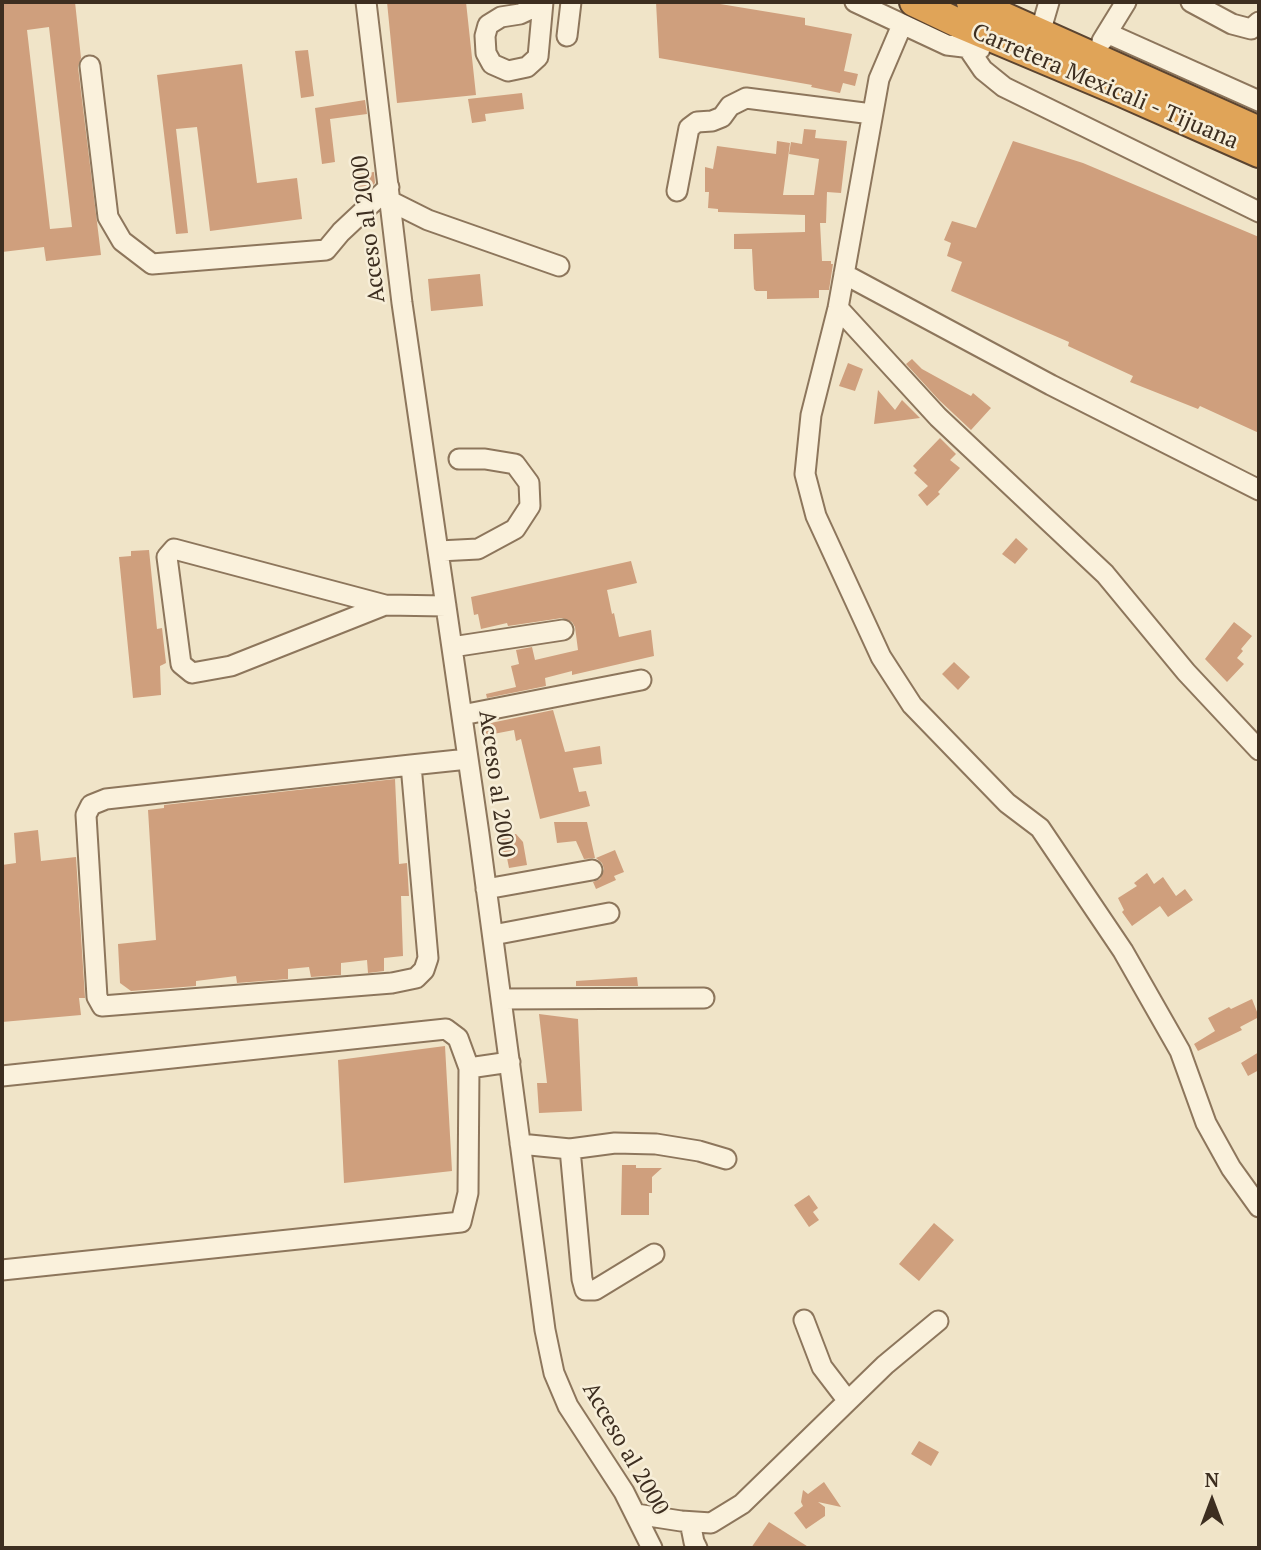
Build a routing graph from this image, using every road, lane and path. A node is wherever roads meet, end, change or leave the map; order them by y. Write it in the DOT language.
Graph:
graph roads {
  1 [pos="366,2"];
  2 [pos="571,2"];
  3 [pos="855,2"];
  4 [pos="971,2"];
  5 [pos="1049,2"];
  6 [pos="1126,2"];
  7 [pos="1191,2"];
  8 [pos="917,9"];
  9 [pos="1259,22"];
  10 [pos="1107,33"];
  11 [pos="567,36"];
  12 [pos="1036,44"];
  13 [pos="968,48"];
  14 [pos="1092,57"];
  15 [pos="90,66"];
  16 [pos="1259,101"];
  17 [pos="872,114"];
  18 [pos="1259,131"];
  19 [pos="1259,153"];
  20 [pos="677,191"];
  21 [pos="389,194"];
  22 [pos="1259,212"];
  23 [pos="559,266"];
  24 [pos="844,274"];
  25 [pos="838,308"];
  26 [pos="459,459"];
  27 [pos="1259,490"];
  28 [pos="439,551"];
  29 [pos="385,605"];
  30 [pos="446,606"];
  31 [pos="563,630"];
  32 [pos="452,648"];
  33 [pos="641,680"];
  34 [pos="462,715"];
  35 [pos="1259,750"];
  36 [pos="468,759"];
  37 [pos="411,765"];
  38 [pos="592,870"];
  39 [pos="486,889"];
  40 [pos="610,913"];
  41 [pos="493,935"];
  42 [pos="501,999"];
  43 [pos="704,999"];
  44 [pos="510,1062"];
  45 [pos="469,1068"];
  46 [pos="2,1076"];
  47 [pos="520,1144"];
  48 [pos="570,1149"];
  49 [pos="726,1159"];
  50 [pos="1259,1207"];
  51 [pos="654,1254"];
  52 [pos="2,1270"];
  53 [pos="804,1320"];
  54 [pos="938,1321"];
  55 [pos="848,1401"];
  56 [pos="636,1514"];
  57 [pos="690,1521"];
  58 [pos="652,1548"];
  59 [pos="697,1548"];
  1 -- 21 [label="street, Acceso al 2000"];
  2 -- 11 [label="street"];
  3 -- 8 [label="street"];
  4 -- 12 [label="highway, Carretera Mexicali - Tijuana"];
  5 -- 12 [label="street"];
  6 -- 10 [label="street"];
  7 -- 9 [label="street"];
  8 -- 12 [label="highway, Carretera Mexicali - Tijuana"];
  8 -- 13 [label="street"];
  8 -- 17 [label="street"];
  10 -- 14 [label="street"];
  10 -- 16 [label="street"];
  12 -- 13 [label="street"];
  12 -- 14 [label="highway, Carretera Mexicali - Tijuana"];
  12 -- 19 [label="highway, Carretera Mexicali - Tijuana"];
  13 -- 22 [label="street"];
  14 -- 18 [label="highway, Carretera Mexicali - Tijuana"];
  15 -- 21 [label="street"];
  17 -- 20 [label="street"];
  17 -- 24 [label="street"];
  21 -- 23 [label="street"];
  21 -- 28 [label="street, Acceso al 2000"];
  24 -- 25 [label="street"];
  24 -- 27 [label="street"];
  25 -- 35 [label="street"];
  25 -- 50 [label="street"];
  26 -- 28 [label="street"];
  28 -- 30 [label="street, Acceso al 2000"];
  29 -- 29 [label="street"];
  29 -- 30 [label="street"];
  30 -- 32 [label="street, Acceso al 2000"];
  31 -- 32 [label="street"];
  32 -- 34 [label="street, Acceso al 2000"];
  33 -- 34 [label="street"];
  34 -- 36 [label="street, Acceso al 2000"];
  36 -- 37 [label="street"];
  36 -- 39 [label="street, Acceso al 2000"];
  37 -- 37 [label="street"];
  38 -- 39 [label="street"];
  39 -- 41 [label="street, Acceso al 2000"];
  40 -- 41 [label="street"];
  41 -- 42 [label="street, Acceso al 2000"];
  42 -- 43 [label="street"];
  42 -- 44 [label="street, Acceso al 2000"];
  44 -- 45 [label="street"];
  44 -- 47 [label="street, Acceso al 2000"];
  45 -- 46 [label="street"];
  45 -- 52 [label="street"];
  47 -- 48 [label="street"];
  47 -- 56 [label="street, Acceso al 2000"];
  48 -- 49 [label="street"];
  48 -- 51 [label="street"];
  53 -- 55 [label="street"];
  54 -- 55 [label="street"];
  55 -- 57 [label="street"];
  56 -- 57 [label="street"];
  56 -- 58 [label="street, Acceso al 2000"];
  57 -- 59 [label="street"];
}
